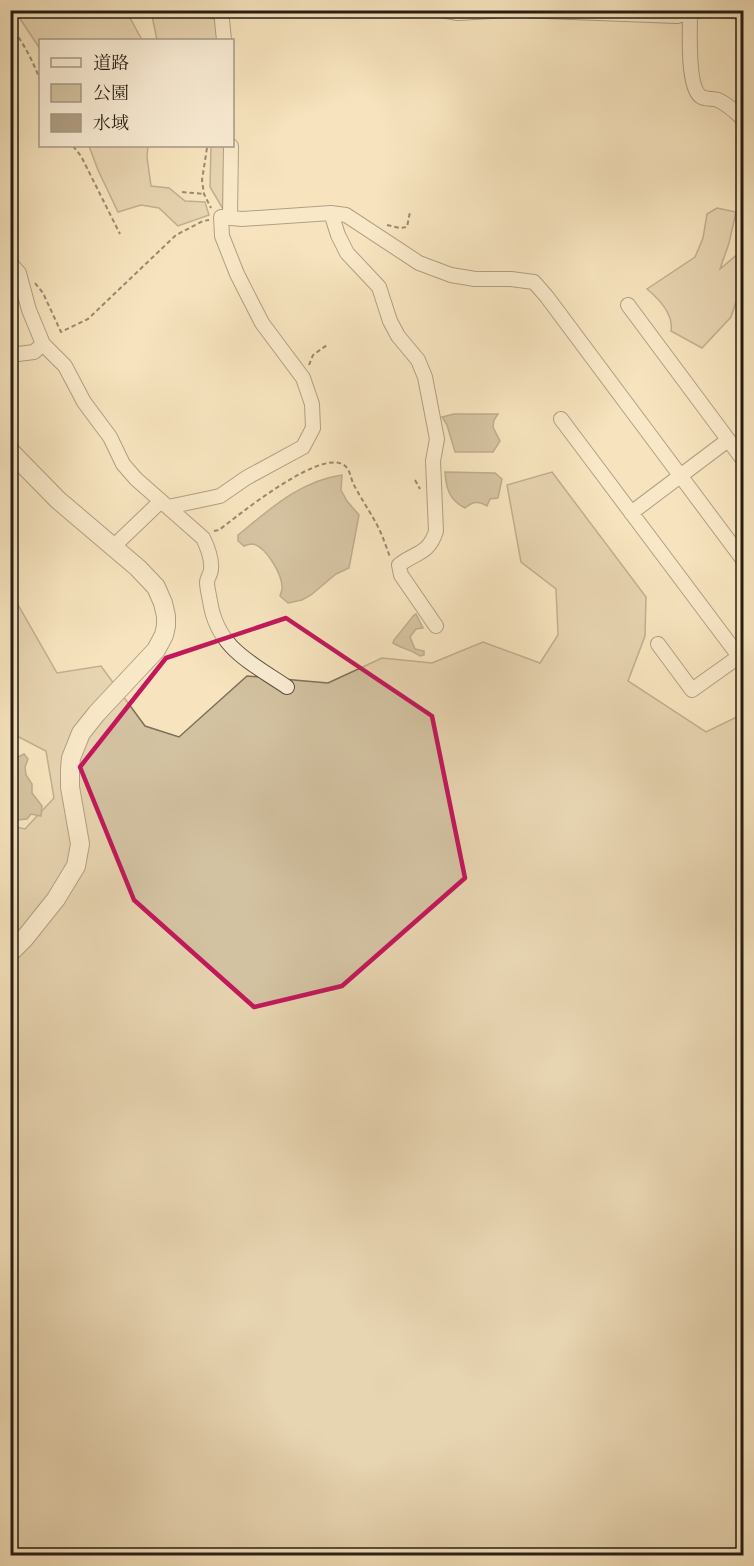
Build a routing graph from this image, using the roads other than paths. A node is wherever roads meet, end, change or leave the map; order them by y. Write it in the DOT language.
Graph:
graph roads {
  1 [pos="221,10"];
  2 [pos="441,10"];
  3 [pos="510,10"];
  4 [pos="519,10"];
  5 [pos="719,10"];
  6 [pos="695,12"];
  7 [pos="744,12"];
  8 [pos="224,39"];
  9 [pos="744,120"];
  10 [pos="231,147"];
  11 [pos="331,213"];
  12 [pos="223,217"];
  13 [pos="15,268"];
  14 [pos="628,305"];
  15 [pos="43,344"];
  16 [pos="10,355"];
  17 [pos="561,419"];
  18 [pos="728,440"];
  19 [pos="10,451"];
  20 [pos="744,460"];
  21 [pos="680,475"];
  22 [pos="165,504"];
  23 [pos="631,513"];
  24 [pos="113,547"];
  25 [pos="744,561"];
  26 [pos="436,626"];
  27 [pos="658,644"];
  28 [pos="742,657"];
  29 [pos="287,687"];
  30 [pos="10,953"];
  1 -- 8 [label="street"];
  2 -- 3 [label="street"];
  4 -- 6 [label="street"];
  5 -- 7 [label="street"];
  6 -- 9 [label="street"];
  10 -- 12 [label="street"];
  11 -- 12 [label="street"];
  11 -- 21 [label="street"];
  11 -- 26 [label="street"];
  12 -- 22 [label="street"];
  13 -- 15 [label="street"];
  14 -- 18 [label="street"];
  15 -- 16 [label="street"];
  15 -- 22 [label="street"];
  17 -- 23 [label="street"];
  18 -- 20 [label="street"];
  18 -- 21 [label="street"];
  19 -- 24 [label="street"];
  21 -- 23 [label="street"];
  21 -- 25 [label="street"];
  22 -- 24 [label="street"];
  22 -- 29 [label="street"];
  23 -- 28 [label="street"];
  24 -- 30 [label="street"];
  27 -- 28 [label="street"];
}
